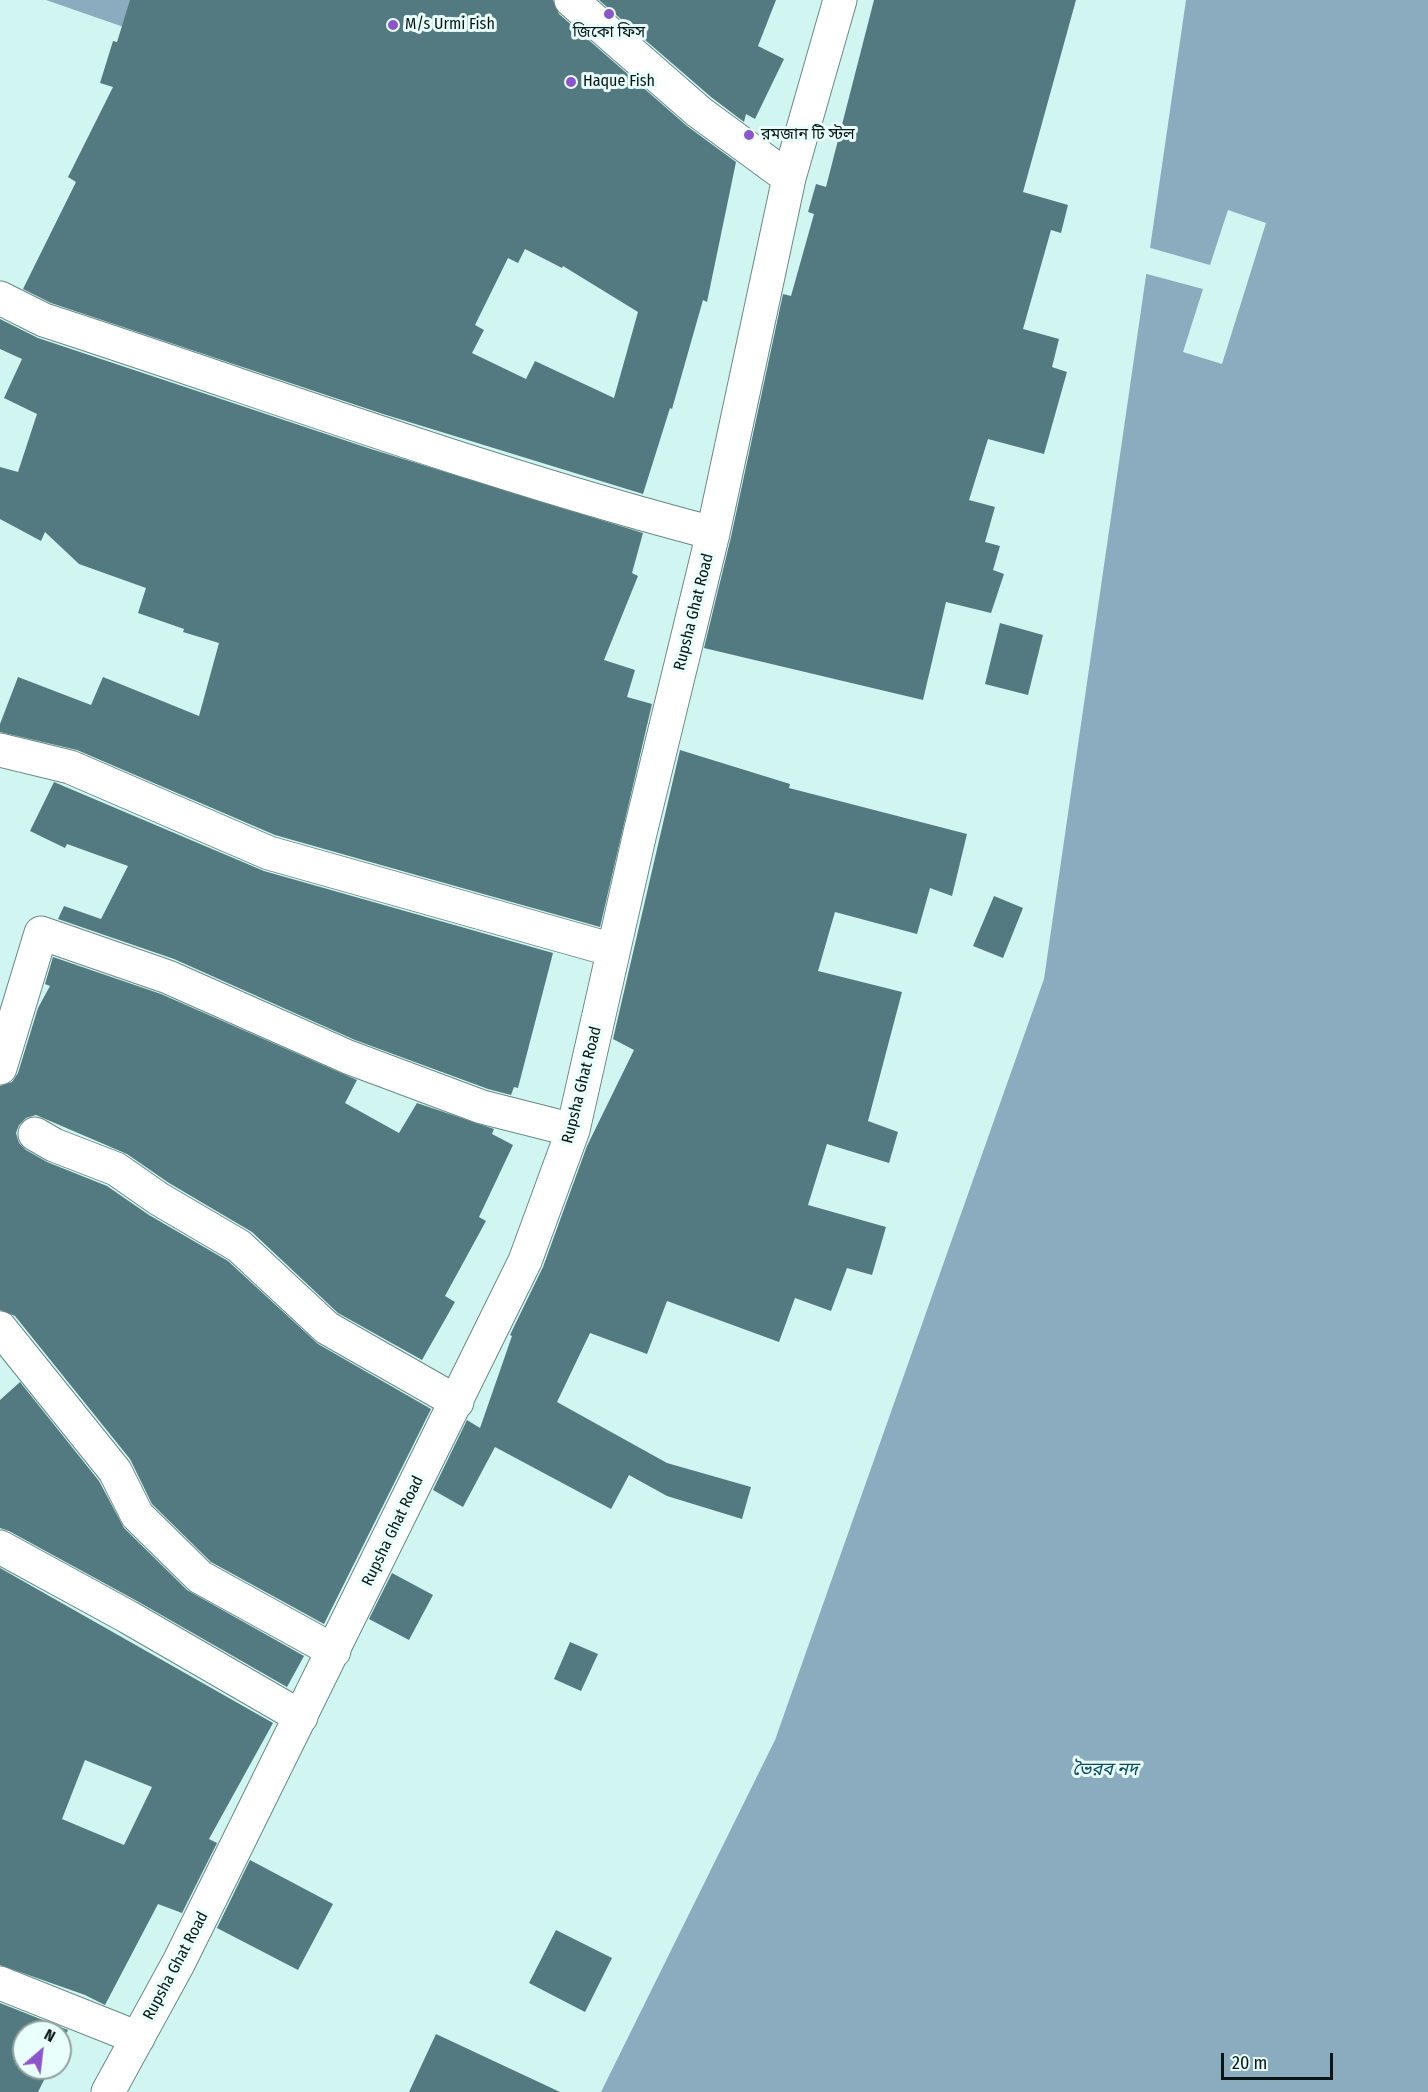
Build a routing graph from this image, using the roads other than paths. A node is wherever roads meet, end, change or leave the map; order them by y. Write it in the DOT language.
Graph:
graph roads {
  1 [pos="571,0"];
  2 [pos="840,0"];
  3 [pos="789,178"];
  4 [pos="0,298"];
  5 [pos="712,533"];
  6 [pos="0,750"];
  7 [pos="613,950"];
  8 [pos="0,1068"];
  9 [pos="573,1130"];
  10 [pos="35,1134"];
  11 [pos="0,1328"];
  12 [pos="457,1402"];
  13 [pos="0,1548"];
  14 [pos="334,1651"];
  15 [pos="301,1717"];
  16 [pos="0,1983"];
  17 [pos="138,2038"];
  18 [pos="108,2092"];
  1 -- 3 [label="street"];
  2 -- 3 [label="street, Rupsha Ghat Road"];
  3 -- 5 [label="street, Rupsha Ghat Road"];
  4 -- 5 [label="street"];
  5 -- 7 [label="street, Rupsha Ghat Road"];
  6 -- 7 [label="street"];
  7 -- 9 [label="street, Rupsha Ghat Road"];
  8 -- 9 [label="street"];
  9 -- 12 [label="street, Rupsha Ghat Road"];
  10 -- 12 [label="street"];
  11 -- 14 [label="street"];
  12 -- 14 [label="street, Rupsha Ghat Road"];
  13 -- 15 [label="street"];
  14 -- 15 [label="street, Rupsha Ghat Road"];
  15 -- 17 [label="street, Rupsha Ghat Road"];
  16 -- 17 [label="street"];
  17 -- 18 [label="street, Rupsha Ghat Road"];
}
